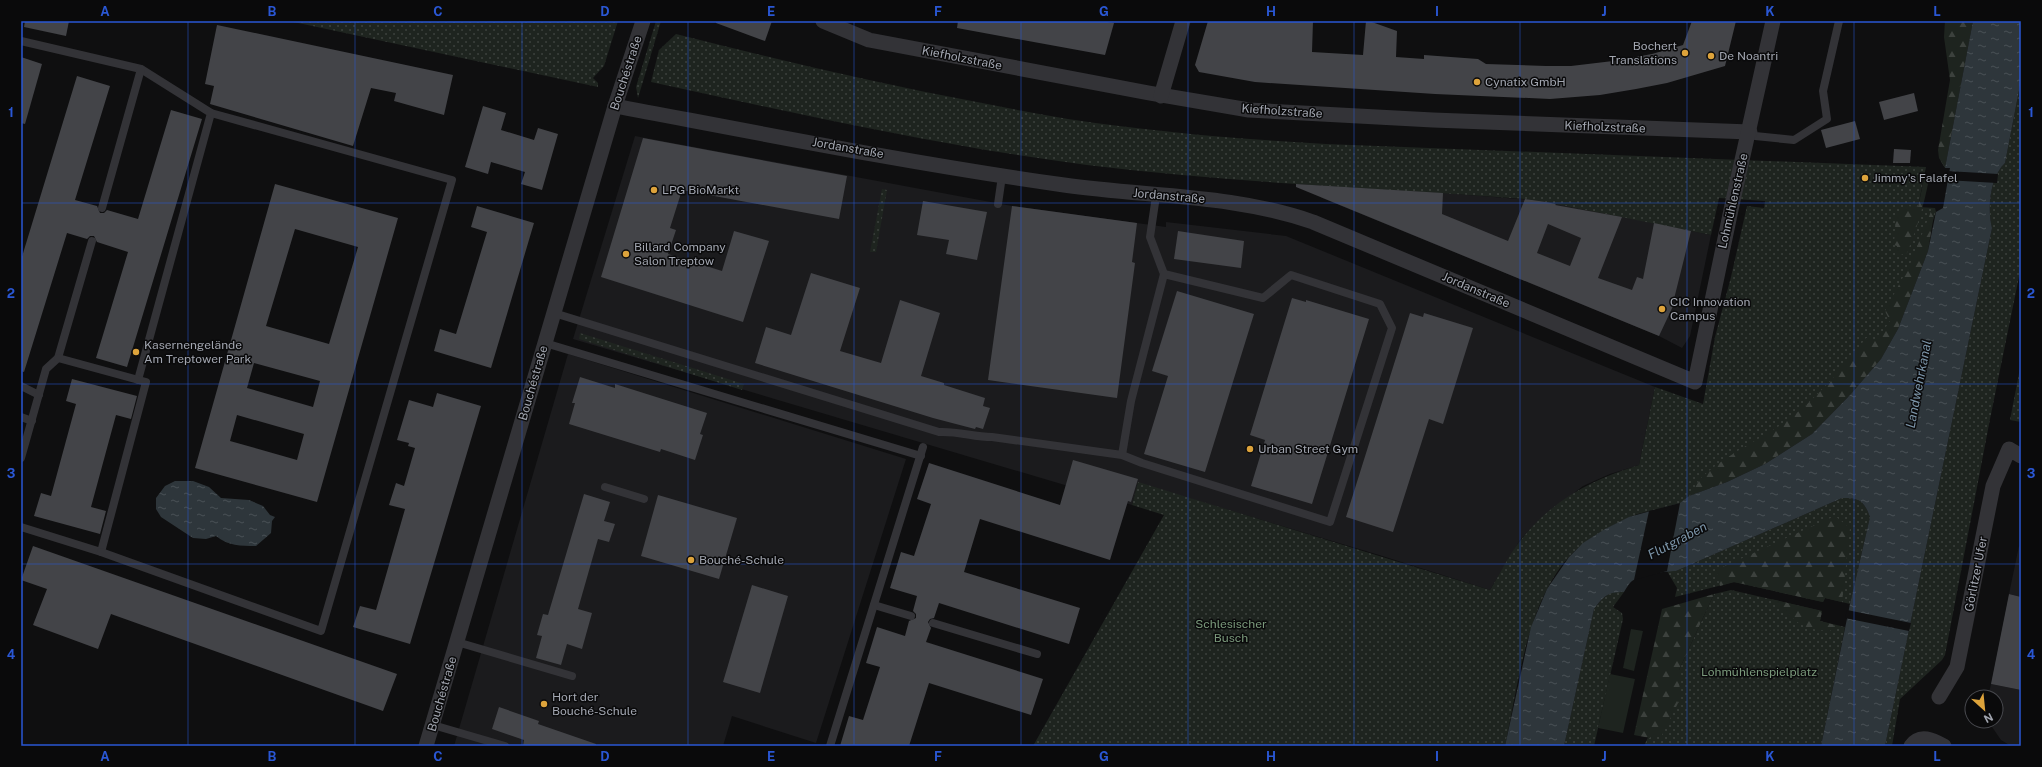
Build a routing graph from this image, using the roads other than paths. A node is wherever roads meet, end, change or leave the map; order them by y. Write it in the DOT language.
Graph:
graph roads {
  1 [pos="643,21"];
  2 [pos="823,21"];
  3 [pos="1183,21"];
  4 [pos="1773,21"];
  5 [pos="1839,21"];
  6 [pos="21,41"];
  7 [pos="142,69"];
  8 [pos="1161,96"];
  9 [pos="615,106"];
  10 [pos="211,113"];
  11 [pos="1750,132"];
  12 [pos="1002,176"];
  13 [pos="1156,196"];
  14 [pos="998,204"];
  15 [pos="102,208"];
  16 [pos="92,241"];
  17 [pos="1164,274"];
  18 [pos="554,313"];
  19 [pos="545,343"];
  20 [pos="58,358"];
  21 [pos="138,380"];
  22 [pos="1695,382"];
  23 [pos="21,386"];
  24 [pos="39,395"];
  25 [pos="21,417"];
  26 [pos="32,421"];
  27 [pos="24,440"];
  28 [pos="923,447"];
  29 [pos="2015,453"];
  30 [pos="1122,455"];
  31 [pos="920,456"];
  32 [pos="21,458"];
  33 [pos="605,487"];
  34 [pos="644,499"];
  35 [pos="21,527"];
  36 [pos="101,552"];
  37 [pos="874,605"];
  38 [pos="911,616"];
  39 [pos="933,623"];
  40 [pos="457,642"];
  41 [pos="1037,654"];
  42 [pos="572,676"];
  43 [pos="1939,697"];
  44 [pos="433,725"];
  45 [pos="426,746"];
  46 [pos="506,746"];
  47 [pos="830,746"];
  48 [pos="1911,746"];
  49 [pos="1944,746"];
  1 -- 9 [label="street, Bouchéstraße"];
  2 -- 8 [label="street, Kiefholzstraße"];
  3 -- 8 [label="street"];
  4 -- 11 [label="street, Lohmühlenstraße"];
  5 -- 11 [label="lane"];
  6 -- 7 [label="lane"];
  7 -- 10 [label="lane"];
  7 -- 15 [label="lane"];
  8 -- 11 [label="street, Kiefholzstraße"];
  9 -- 12 [label="street, Jordanstraße"];
  9 -- 18 [label="street, Bouchéstraße"];
  10 -- 21 [label="lane"];
  10 -- 36 [label="lane"];
  11 -- 22 [label="street, Lohmühlenstraße"];
  12 -- 13 [label="street, Jordanstraße"];
  12 -- 14 [label="lane"];
  13 -- 17 [label="lane"];
  13 -- 22 [label="street, Jordanstraße"];
  16 -- 20 [label="lane"];
  17 -- 30 [label="lane"];
  17 -- 30 [label="lane"];
  18 -- 19 [label="street, Bouchéstraße"];
  18 -- 30 [label="lane"];
  19 -- 31 [label="lane"];
  19 -- 40 [label="street, Bouchéstraße"];
  20 -- 21 [label="lane"];
  20 -- 24 [label="lane"];
  21 -- 36 [label="lane"];
  23 -- 24 [label="lane"];
  24 -- 26 [label="lane"];
  25 -- 26 [label="lane"];
  26 -- 27 [label="lane"];
  27 -- 32 [label="lane"];
  28 -- 31 [label="lane"];
  29 -- 43 [label="street, Görlitzer Ufer"];
  31 -- 37 [label="lane"];
  33 -- 34 [label="lane"];
  35 -- 36 [label="lane"];
  37 -- 38 [label="lane"];
  37 -- 47 [label="lane"];
  39 -- 41 [label="lane"];
  40 -- 42 [label="lane"];
  40 -- 44 [label="street, Bouchéstraße"];
  44 -- 45 [label="street, Bouchéstraße"];
  44 -- 46 [label="lane"];
  48 -- 49 [label="street"];
}
